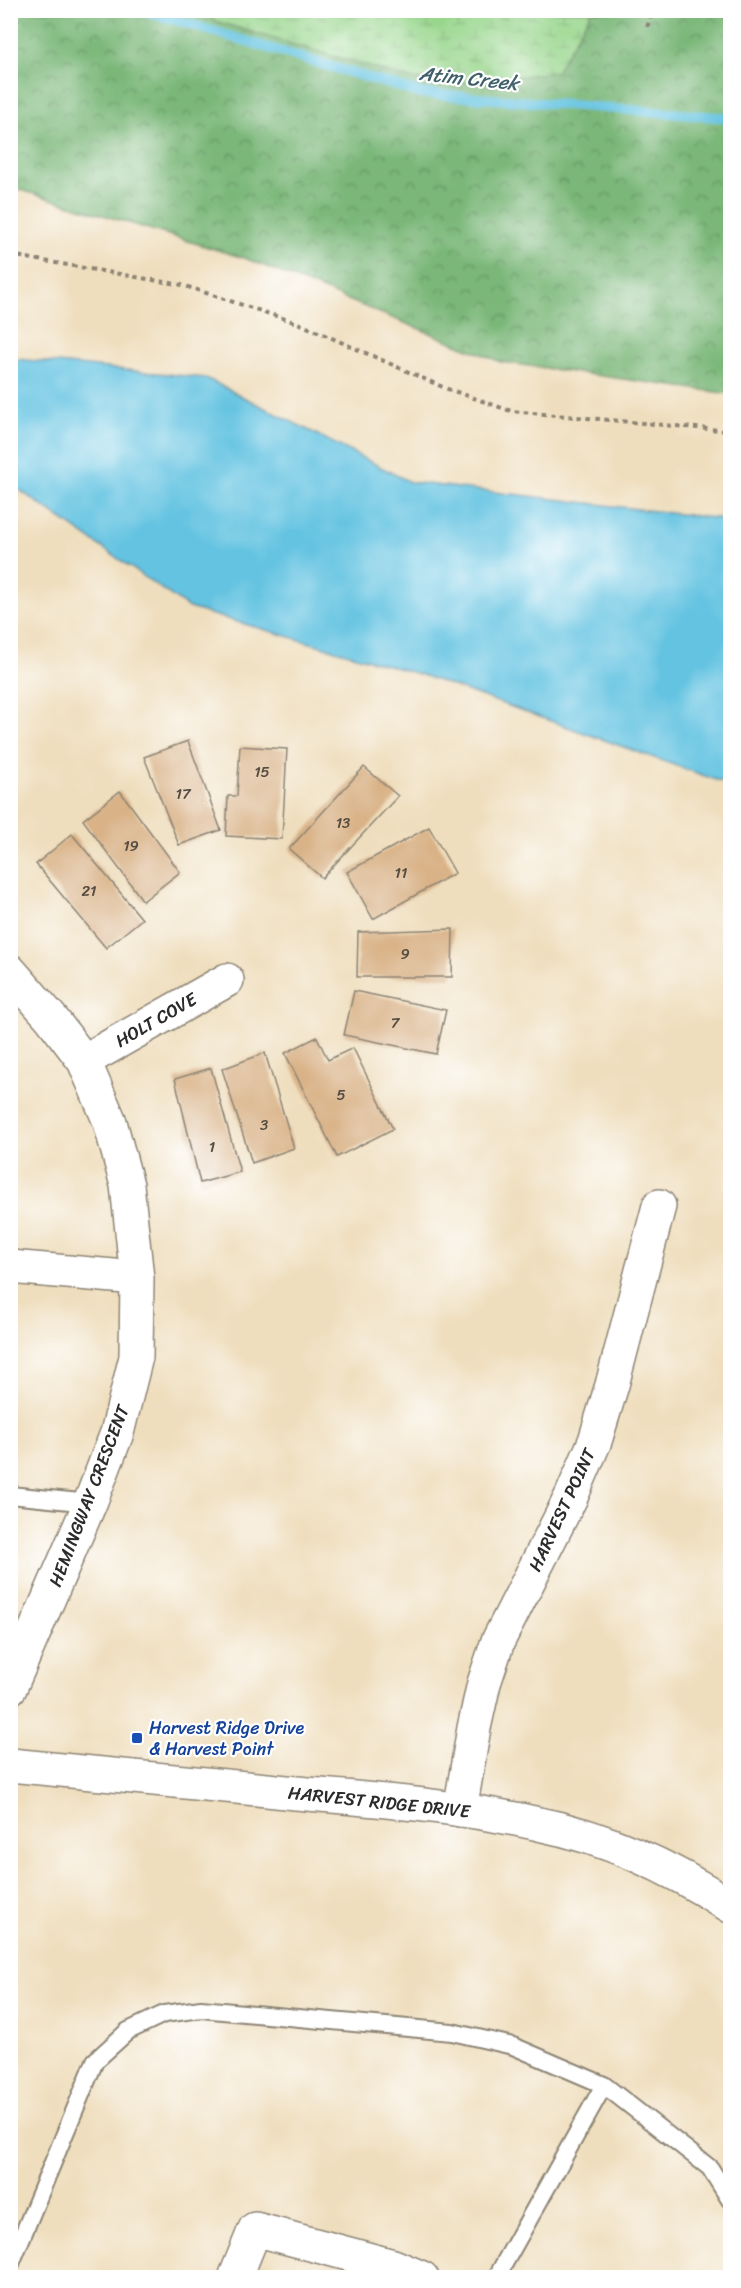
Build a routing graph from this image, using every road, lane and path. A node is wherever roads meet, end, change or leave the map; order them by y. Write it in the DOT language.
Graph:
graph roads {
  1 [pos="654,10"];
  2 [pos="717,10"];
  3 [pos="730,23"];
  4 [pos="646,27"];
  5 [pos="10,255"];
  6 [pos="730,431"];
  7 [pos="10,971"];
  8 [pos="227,980"];
  9 [pos="84,1061"];
  10 [pos="659,1206"];
  11 [pos="10,1267"];
  12 [pos="137,1278"];
  13 [pos="10,1495"];
  14 [pos="90,1503"];
  15 [pos="10,1688"];
  16 [pos="10,1765"];
  17 [pos="460,1810"];
  18 [pos="730,1906"];
  19 [pos="604,2085"];
  20 [pos="730,2200"];
  21 [pos="10,2266"];
  22 [pos="235,2277"];
  23 [pos="422,2277"];
  24 [pos="496,2277"];
  1 -- 4 [label="path"];
  2 -- 3 [label="path"];
  5 -- 6 [label="path"];
  7 -- 9 [label="street, HEMINGWAY CRESCENT"];
  8 -- 9 [label="street, HOLT COVE"];
  9 -- 12 [label="street, HEMINGWAY CRESCENT"];
  10 -- 17 [label="street, HARVEST POINT"];
  11 -- 12 [label="street"];
  12 -- 14 [label="street, HEMINGWAY CRESCENT"];
  13 -- 14 [label="lane"];
  14 -- 15 [label="street, HEMINGWAY CRESCENT"];
  16 -- 17 [label="street, HARVEST RIDGE DRIVE"];
  17 -- 18 [label="street, HARVEST RIDGE DRIVE"];
  19 -- 20 [label="lane"];
  19 -- 21 [label="lane"];
  19 -- 24 [label="lane"];
  22 -- 23 [label="street"];
}
